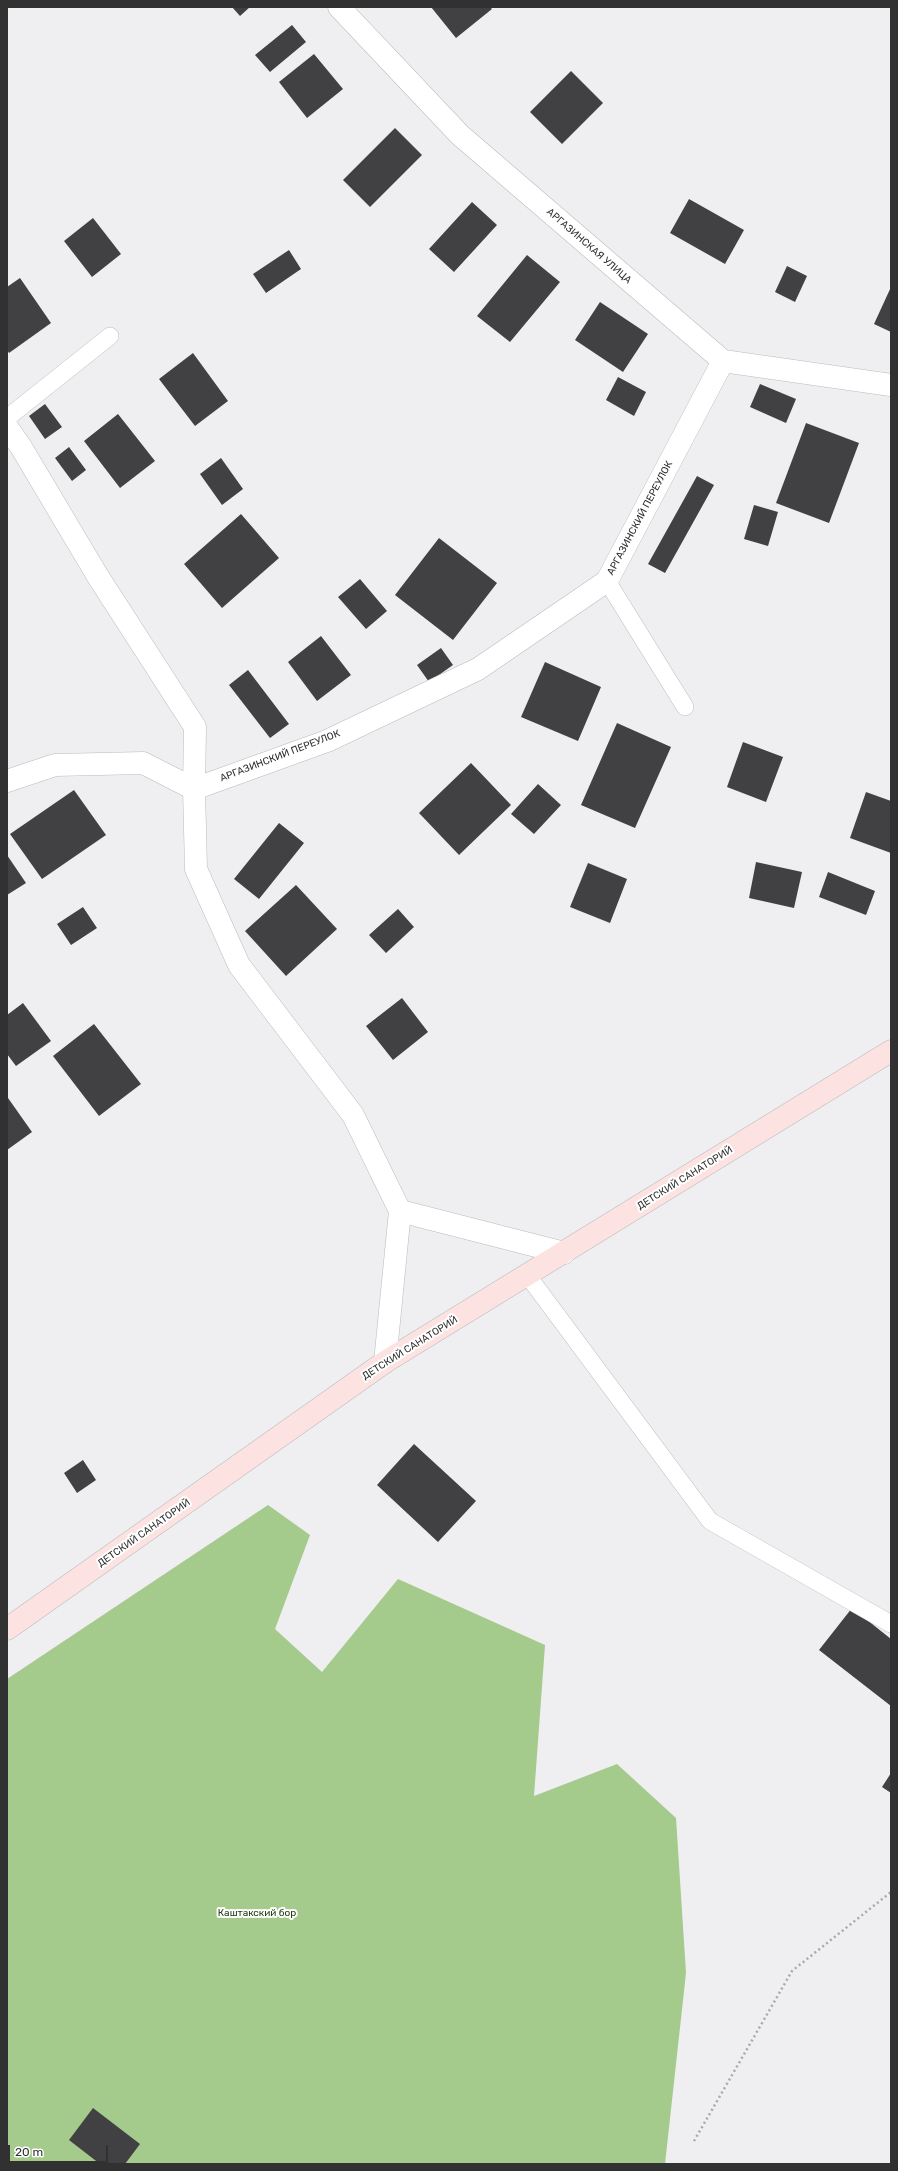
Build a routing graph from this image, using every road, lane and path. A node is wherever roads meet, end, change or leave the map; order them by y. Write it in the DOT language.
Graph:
graph roads {
  1 [pos="338,7"];
  2 [pos="110,336"];
  3 [pos="723,361"];
  4 [pos="891,385"];
  5 [pos="7,418"];
  6 [pos="7,427"];
  7 [pos="607,581"];
  8 [pos="685,707"];
  9 [pos="7,781"];
  10 [pos="194,789"];
  11 [pos="891,1051"];
  12 [pos="400,1211"];
  13 [pos="564,1253"];
  14 [pos="528,1276"];
  15 [pos="385,1362"];
  16 [pos="891,1624"];
  17 [pos="7,1629"];
  18 [pos="891,1892"];
  19 [pos="694,2141"];
  1 -- 3 [label="street, АРГАЗИНСКАЯ УЛИЦА"];
  2 -- 5 [label="lane"];
  3 -- 4 [label="street"];
  3 -- 7 [label="street, АРГАЗИНСКИЙ ПЕРЕУЛОК"];
  6 -- 10 [label="street"];
  7 -- 8 [label="lane"];
  7 -- 10 [label="street, АРГАЗИНСКИЙ ПЕРЕУЛОК"];
  9 -- 10 [label="street"];
  10 -- 12 [label="street"];
  11 -- 13 [label="main road, ДЕТСКИЙ САНАТОРИЙ"];
  12 -- 13 [label="street"];
  12 -- 15 [label="street"];
  13 -- 14 [label="main road, ДЕТСКИЙ САНАТОРИЙ"];
  14 -- 15 [label="main road, ДЕТСКИЙ САНАТОРИЙ"];
  14 -- 16 [label="lane"];
  15 -- 17 [label="main road, ДЕТСКИЙ САНАТОРИЙ"];
  18 -- 19 [label="path"];
}
